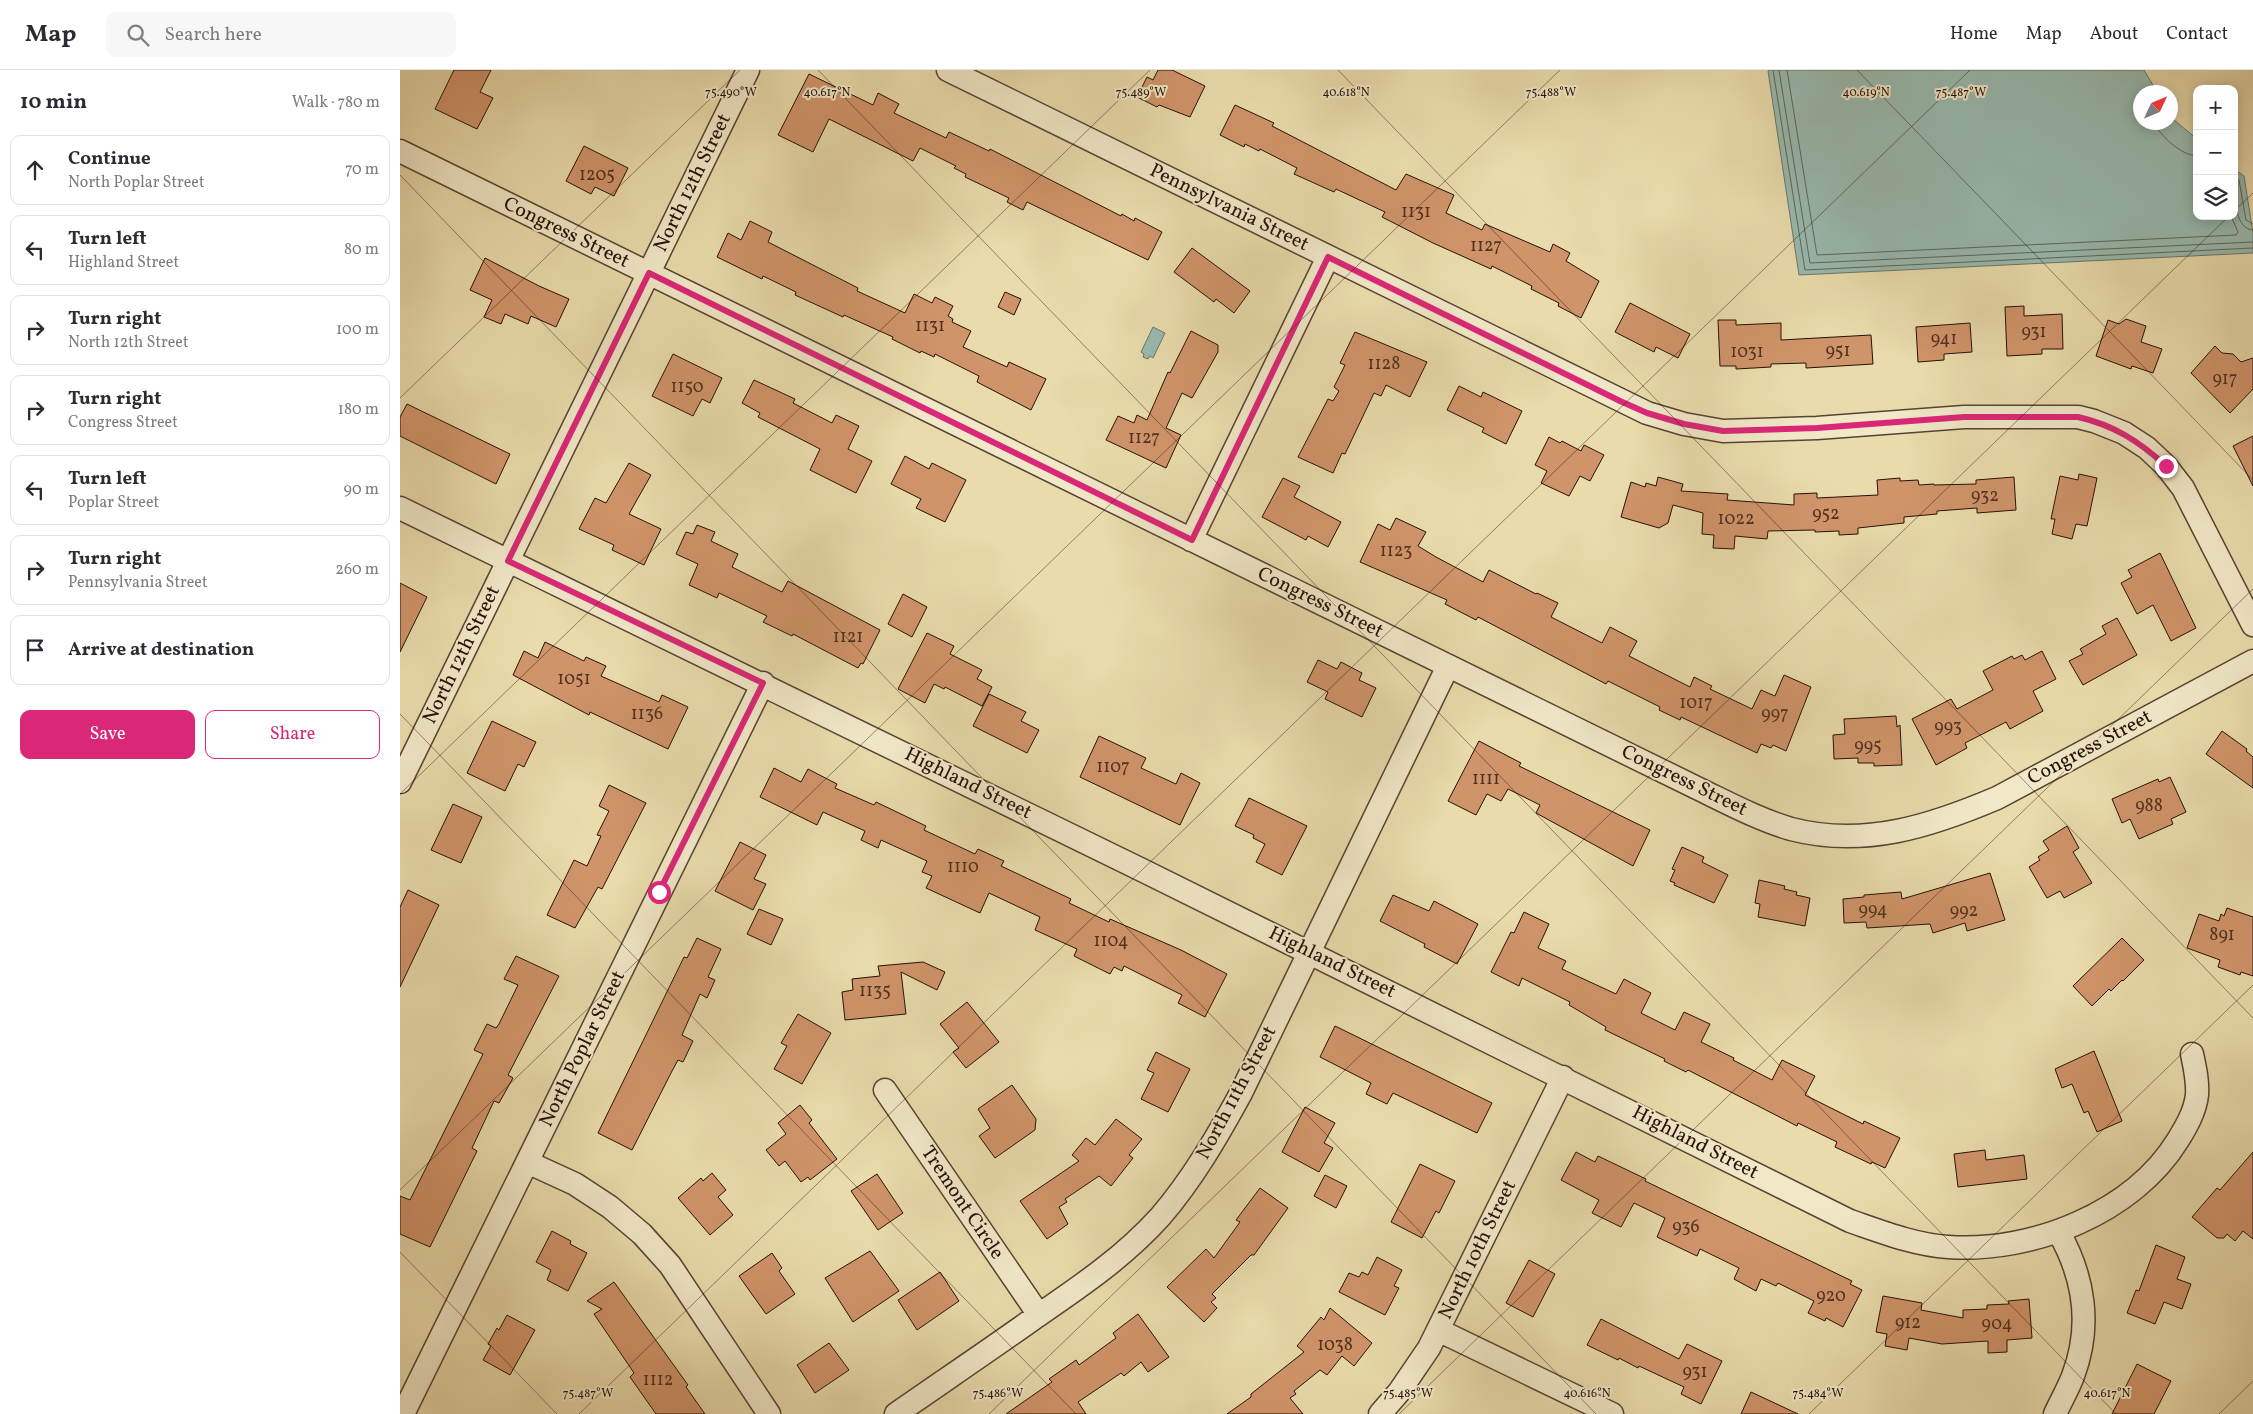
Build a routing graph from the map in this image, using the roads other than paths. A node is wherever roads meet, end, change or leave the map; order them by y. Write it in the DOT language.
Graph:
graph roads {
  1 [pos="748,70"];
  2 [pos="948,70"];
  3 [pos="400,151"];
  4 [pos="1328,257"];
  5 [pos="649,273"];
  6 [pos="400,508"];
  7 [pos="1192,540"];
  8 [pos="508,561"];
  9 [pos="2253,625"];
  10 [pos="2253,661"];
  11 [pos="1448,666"];
  12 [pos="763,683"];
  13 [pos="400,782"];
  14 [pos="1310,952"];
  15 [pos="2192,1054"];
  16 [pos="1563,1077"];
  17 [pos="885,1090"];
  18 [pos="527,1162"];
  19 [pos="2058,1231"];
  20 [pos="1039,1315"];
  21 [pos="1438,1330"];
  22 [pos="403,1414"];
  23 [pos="769,1414"];
  24 [pos="896,1414"];
  25 [pos="1380,1414"];
  26 [pos="1612,1414"];
  27 [pos="2055,1414"];
  1 -- 5 [label="street, North 12th Street"];
  2 -- 4 [label="street, Pennsylvania Street"];
  3 -- 5 [label="street, Congress Street"];
  4 -- 7 [label="street"];
  4 -- 9 [label="street, Pennsylvania Street"];
  5 -- 7 [label="street, Congress Street"];
  5 -- 8 [label="street, North 12th Street"];
  6 -- 8 [label="street, Highland Street"];
  7 -- 11 [label="street, Congress Street"];
  8 -- 12 [label="street, Highland Street"];
  8 -- 13 [label="street, North 12th Street"];
  10 -- 11 [label="street, Congress Street"];
  11 -- 14 [label="street, North 11th Street"];
  12 -- 14 [label="street, Highland Street"];
  12 -- 18 [label="street, North Poplar Street"];
  14 -- 16 [label="street, Highland Street"];
  14 -- 20 [label="street, North 11th Street"];
  15 -- 19 [label="street, Highland Street"];
  16 -- 19 [label="street, Highland Street"];
  16 -- 21 [label="street, North 10th Street"];
  17 -- 20 [label="street, Tremont Circle"];
  18 -- 22 [label="street, North Poplar Street"];
  18 -- 23 [label="street"];
  19 -- 27 [label="street"];
  20 -- 24 [label="street, North 11th Street"];
  21 -- 25 [label="street, North 10th Street"];
  21 -- 26 [label="street"];
}
